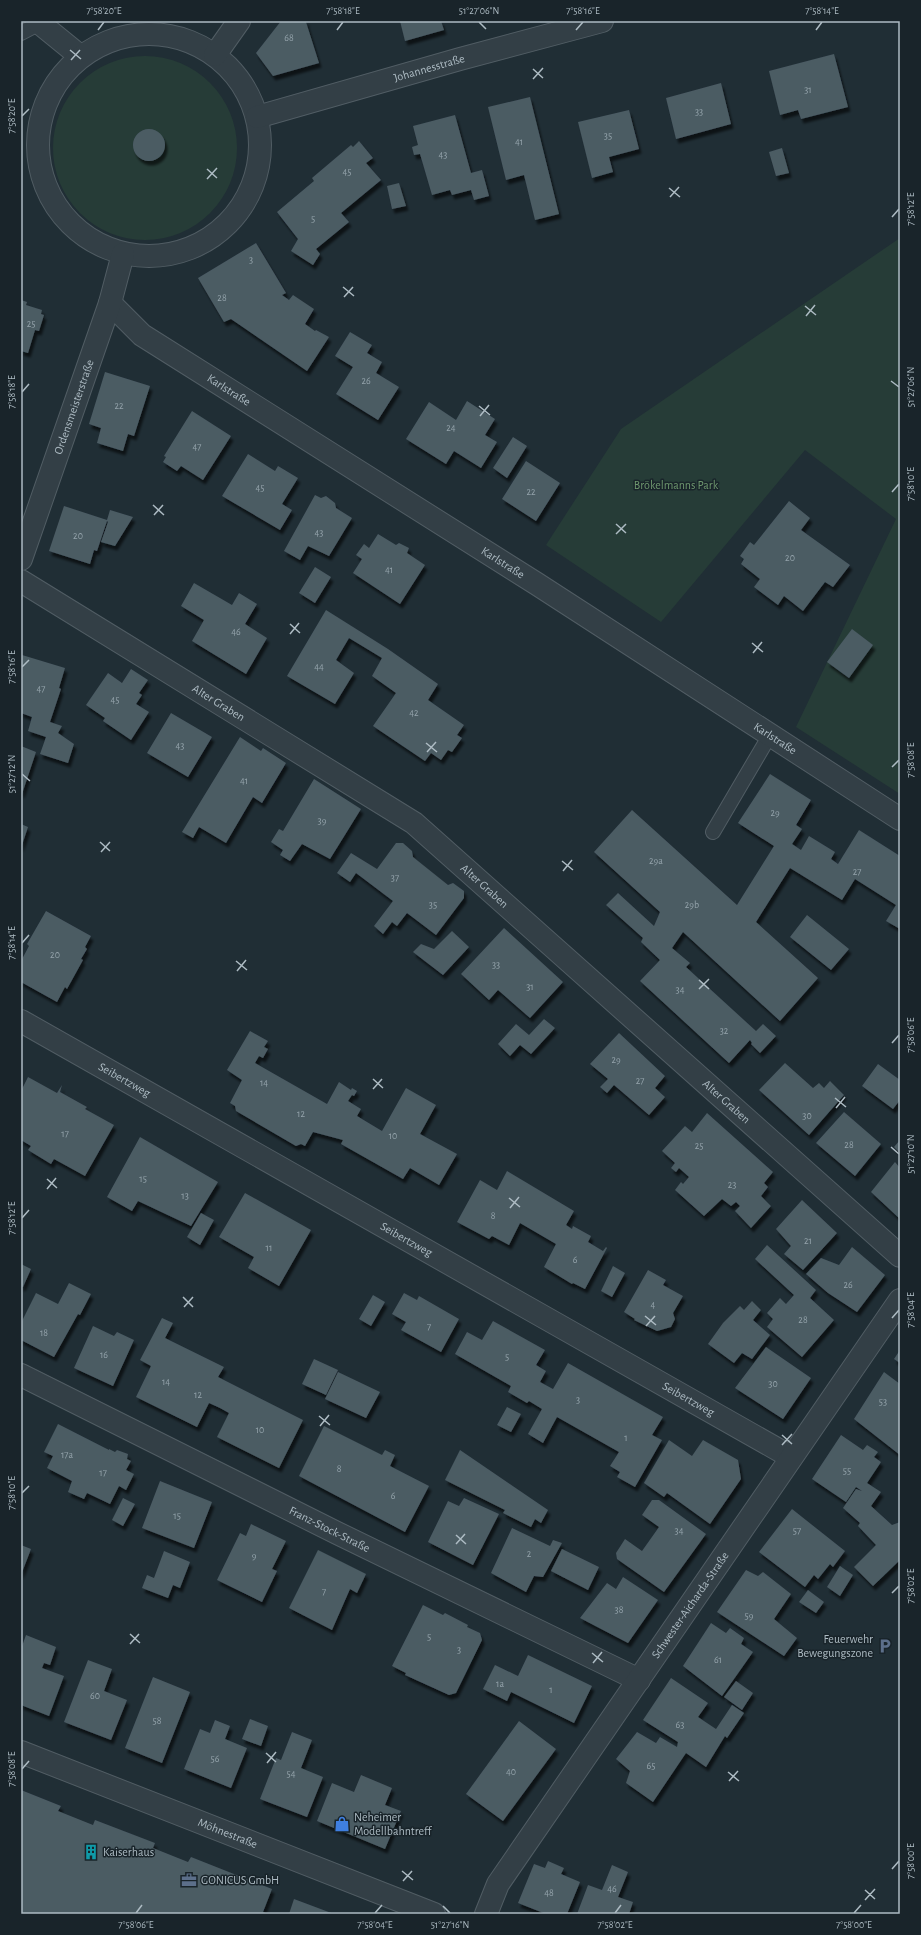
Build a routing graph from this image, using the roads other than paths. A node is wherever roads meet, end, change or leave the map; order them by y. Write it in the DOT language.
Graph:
graph roads {
  1 [pos="239,21"];
  2 [pos="602,21"];
  3 [pos="32,26"];
  4 [pos="215,54"];
  5 [pos="80,56"];
  6 [pos="257,117"];
  7 [pos="123,254"];
  8 [pos="110,303"];
  9 [pos="21,559"];
  10 [pos="21,581"];
  11 [pos="770,735"];
  12 [pos="900,818"];
  13 [pos="712,832"];
  14 [pos="21,1021"];
  15 [pos="900,1256"];
  16 [pos="900,1300"];
  17 [pos="21,1375"];
  18 [pos="791,1457"];
  19 [pos="639,1680"];
  20 [pos="21,1752"];
  21 [pos="427,1913"];
  22 [pos="486,1914"];
  1 -- 4 [label="street"];
  2 -- 6 [label="street, Johannesstraße"];
  3 -- 5 [label="street"];
  4 -- 5 [label="street"];
  4 -- 6 [label="street"];
  5 -- 7 [label="street"];
  6 -- 7 [label="street"];
  7 -- 8 [label="street, Ordensmeisterstraße"];
  8 -- 9 [label="street, Ordensmeisterstraße"];
  8 -- 11 [label="street, Karlstraße"];
  10 -- 15 [label="street, Alter Graben"];
  11 -- 12 [label="street, Karlstraße"];
  11 -- 13 [label="lane"];
  14 -- 18 [label="street, Seibertzweg"];
  16 -- 18 [label="street, Schwester-Aicharda-Straße"];
  17 -- 19 [label="street, Franz-Stock-Straße"];
  18 -- 19 [label="street, Schwester-Aicharda-Straße"];
  19 -- 22 [label="street, Schwester-Aicharda-Straße"];
  20 -- 21 [label="street, Möhnestraße"];
}
